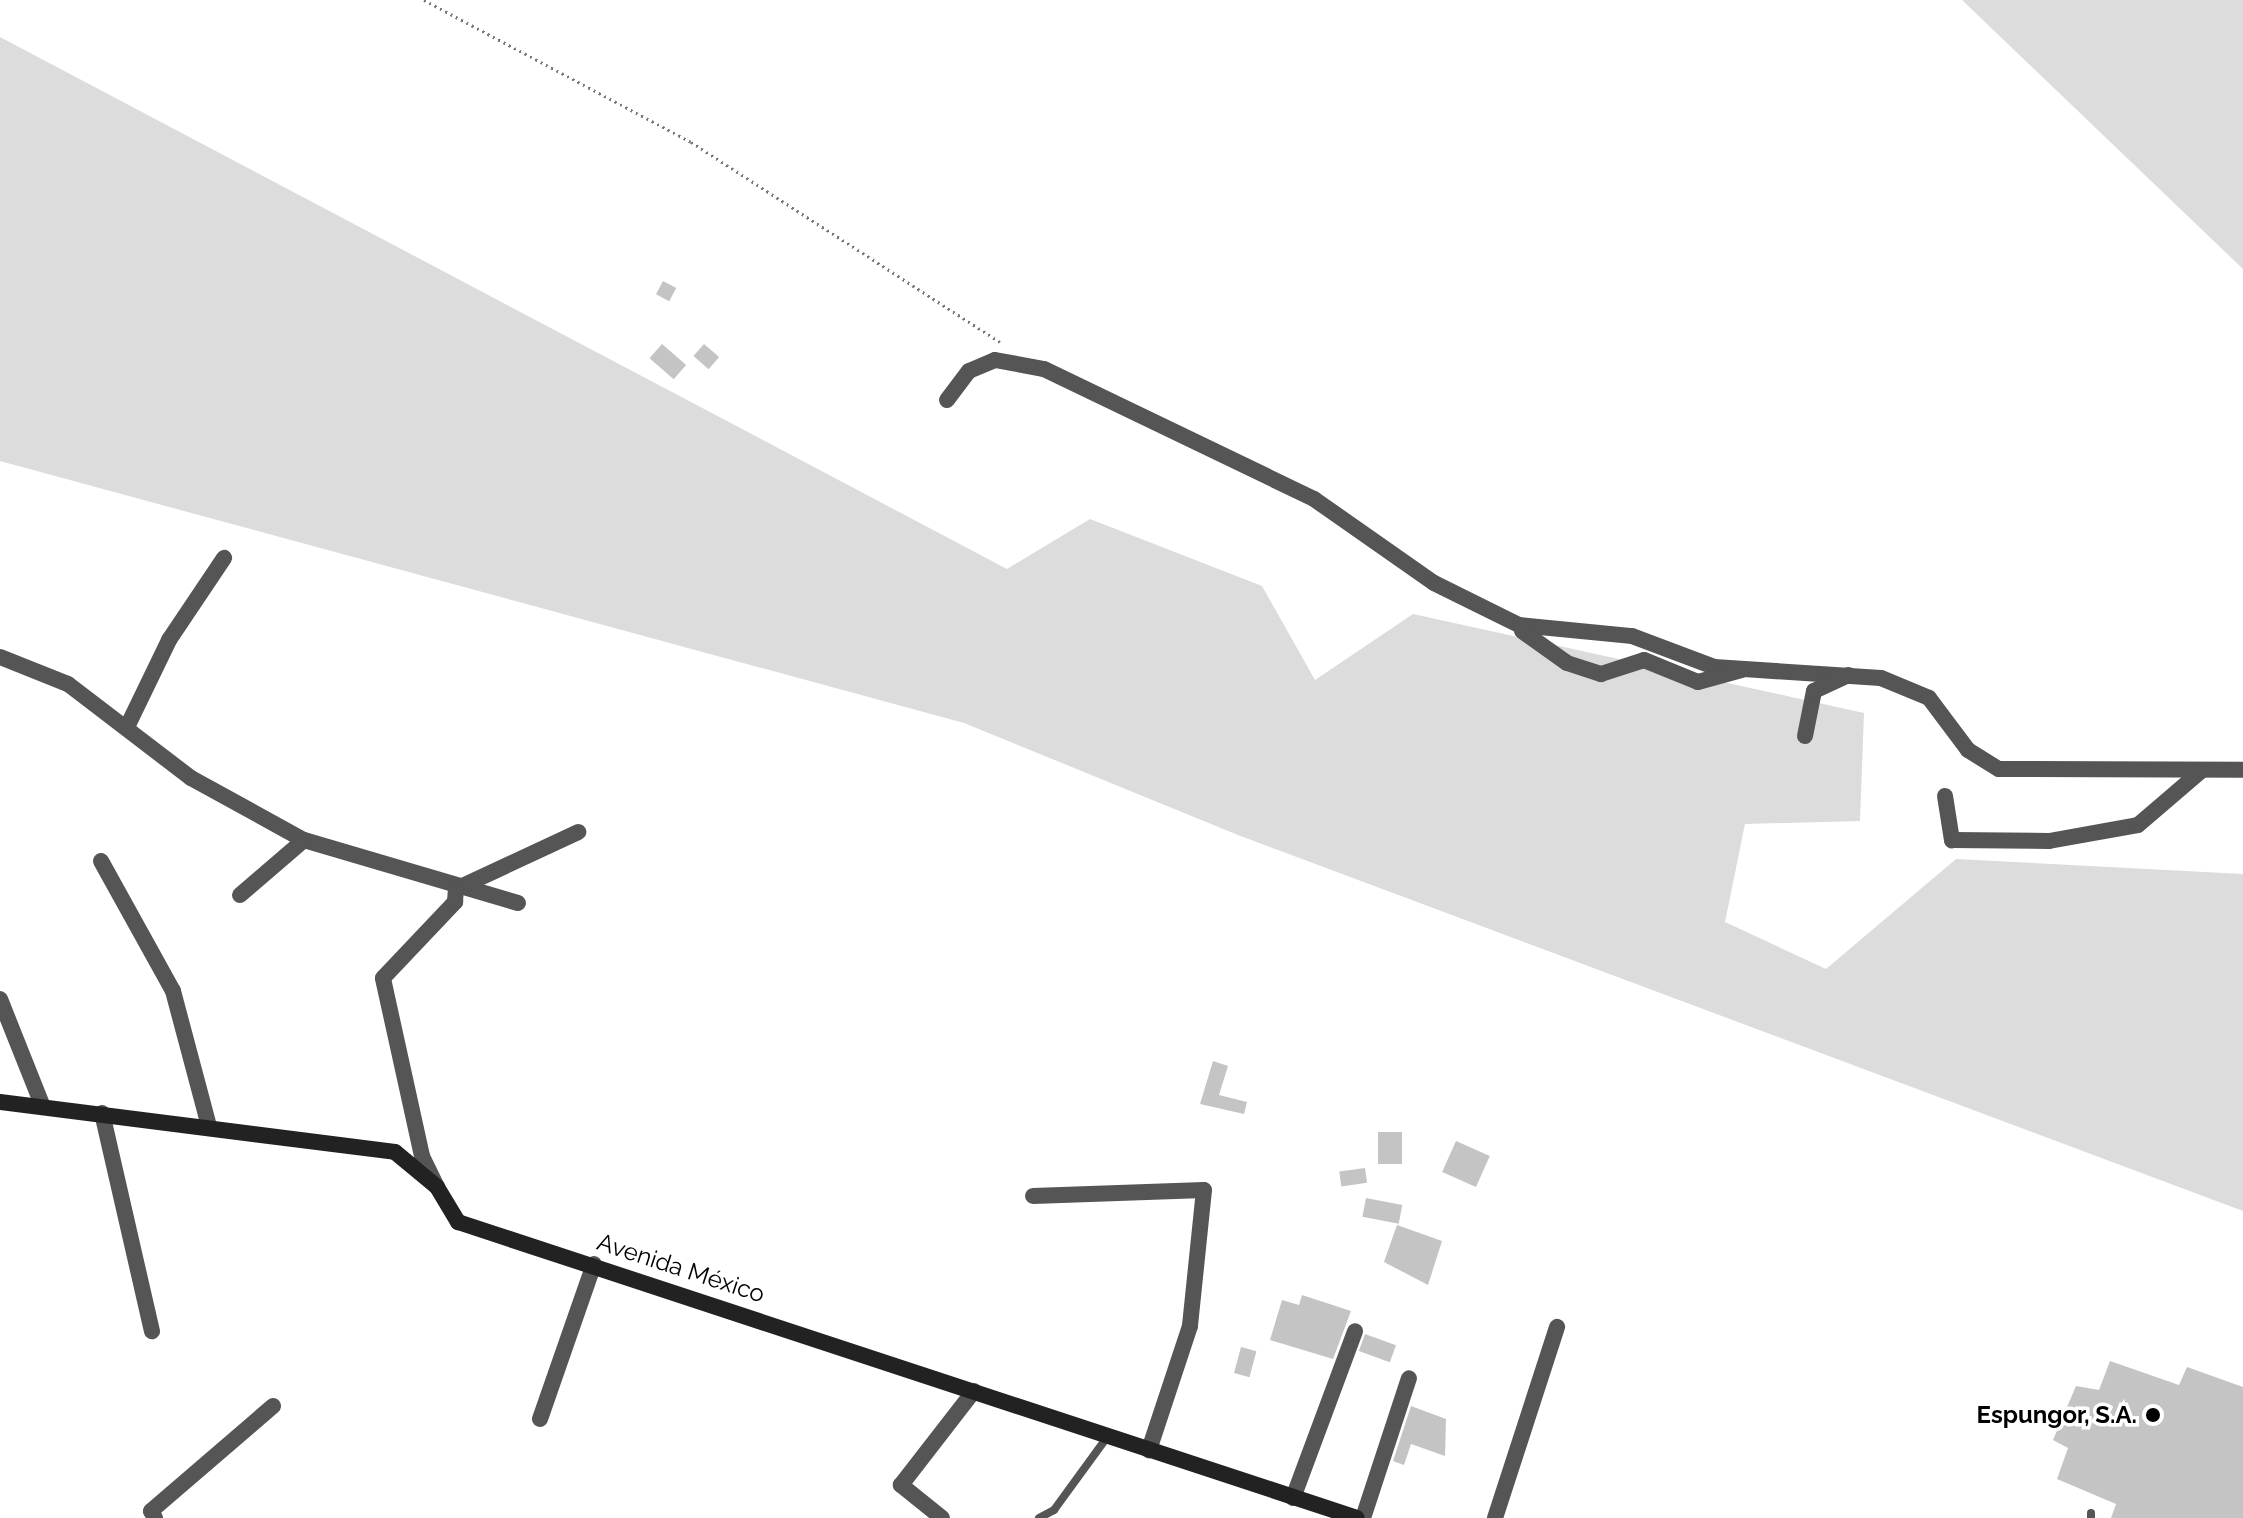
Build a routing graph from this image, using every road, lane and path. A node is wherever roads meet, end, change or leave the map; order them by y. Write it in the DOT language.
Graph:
graph roads {
  1 [pos="424,0"];
  2 [pos="1004,345"];
  3 [pos="947,400"];
  4 [pos="224,558"];
  5 [pos="1508,620"];
  6 [pos="0,657"];
  7 [pos="1742,670"];
  8 [pos="1854,673"];
  9 [pos="127,727"];
  10 [pos="1805,736"];
  11 [pos="2243,770"];
  12 [pos="2201,771"];
  13 [pos="1945,796"];
  14 [pos="578,832"];
  15 [pos="304,840"];
  16 [pos="101,861"];
  17 [pos="456,889"];
  18 [pos="240,895"];
  19 [pos="518,903"];
  20 [pos="0,999"];
  21 [pos="0,1102"];
  22 [pos="43,1107"];
  23 [pos="102,1113"];
  24 [pos="209,1126"];
  25 [pos="437,1187"];
  26 [pos="1033,1196"];
  27 [pos="594,1264"];
  28 [pos="1557,1327"];
  29 [pos="152,1331"];
  30 [pos="1355,1331"];
  31 [pos="1409,1378"];
  32 [pos="974,1391"];
  33 [pos="273,1406"];
  34 [pos="540,1419"];
  35 [pos="1109,1436"];
  36 [pos="1149,1450"];
  37 [pos="1293,1498"];
  38 [pos="153,1514"];
  39 [pos="942,1518"];
  40 [pos="1039,1518"];
  41 [pos="1360,1518"];
  42 [pos="1495,1518"];
  1 -- 2 [label="path"];
  3 -- 5 [label="street"];
  4 -- 9 [label="street"];
  5 -- 7 [label="street"];
  5 -- 7 [label="street"];
  6 -- 9 [label="street"];
  7 -- 8 [label="street"];
  8 -- 10 [label="street"];
  8 -- 12 [label="street"];
  9 -- 15 [label="street"];
  11 -- 12 [label="street"];
  12 -- 13 [label="street"];
  14 -- 17 [label="street"];
  15 -- 17 [label="street"];
  15 -- 18 [label="street"];
  16 -- 24 [label="street"];
  17 -- 19 [label="street"];
  17 -- 25 [label="street"];
  20 -- 22 [label="street"];
  21 -- 22 [label="main road, Avenida México"];
  22 -- 23 [label="main road, Avenida México"];
  23 -- 24 [label="main road, Avenida México"];
  23 -- 29 [label="street"];
  24 -- 25 [label="main road, Avenida México"];
  25 -- 27 [label="main road, Avenida México"];
  26 -- 36 [label="street"];
  27 -- 32 [label="main road, Avenida México"];
  27 -- 34 [label="street"];
  28 -- 42 [label="street"];
  30 -- 37 [label="street"];
  31 -- 41 [label="street"];
  32 -- 35 [label="main road, Avenida México"];
  32 -- 39 [label="street"];
  33 -- 38 [label="street"];
  35 -- 36 [label="main road, Avenida México"];
  35 -- 40 [label="lane"];
  36 -- 37 [label="main road, Avenida México"];
  37 -- 41 [label="main road, Avenida México"];
}
